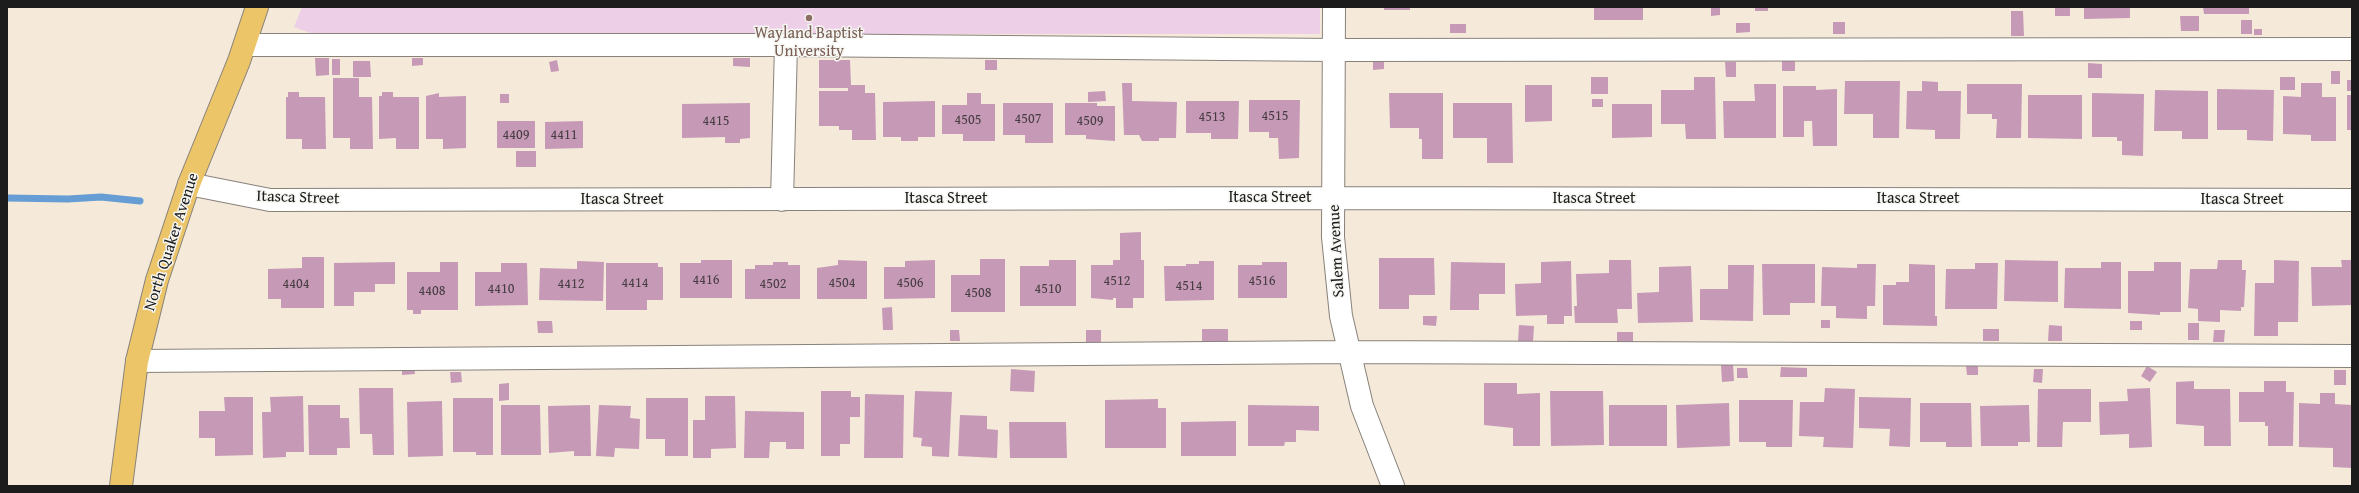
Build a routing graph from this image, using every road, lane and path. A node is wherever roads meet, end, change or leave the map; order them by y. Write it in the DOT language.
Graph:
graph roads {
  1 [pos="257,7"];
  2 [pos="1334,7"];
  3 [pos="245,45"];
  4 [pos="786,45"];
  5 [pos="2352,49"];
  6 [pos="1334,50"];
  7 [pos="189,184"];
  8 [pos="1334,198"];
  9 [pos="782,200"];
  10 [pos="2352,200"];
  11 [pos="1349,352"];
  12 [pos="2352,356"];
  13 [pos="137,360"];
  14 [pos="121,486"];
  15 [pos="1393,486"];
  1 -- 3 [label="main road, North Quaker Avenue"];
  2 -- 6 [label="street, Salem Avenue"];
  3 -- 4 [label="street"];
  3 -- 7 [label="main road, North Quaker Avenue"];
  4 -- 6 [label="street"];
  4 -- 9 [label="street"];
  5 -- 6 [label="street"];
  6 -- 8 [label="street, Salem Avenue"];
  7 -- 9 [label="street, Itasca Street"];
  7 -- 13 [label="main road, North Quaker Avenue"];
  8 -- 9 [label="street, Itasca Street"];
  8 -- 10 [label="street, Itasca Street"];
  8 -- 11 [label="street, Salem Avenue"];
  11 -- 12 [label="street"];
  11 -- 13 [label="street"];
  11 -- 15 [label="street, Salem Avenue"];
  13 -- 14 [label="main road, North Quaker Avenue"];
}
